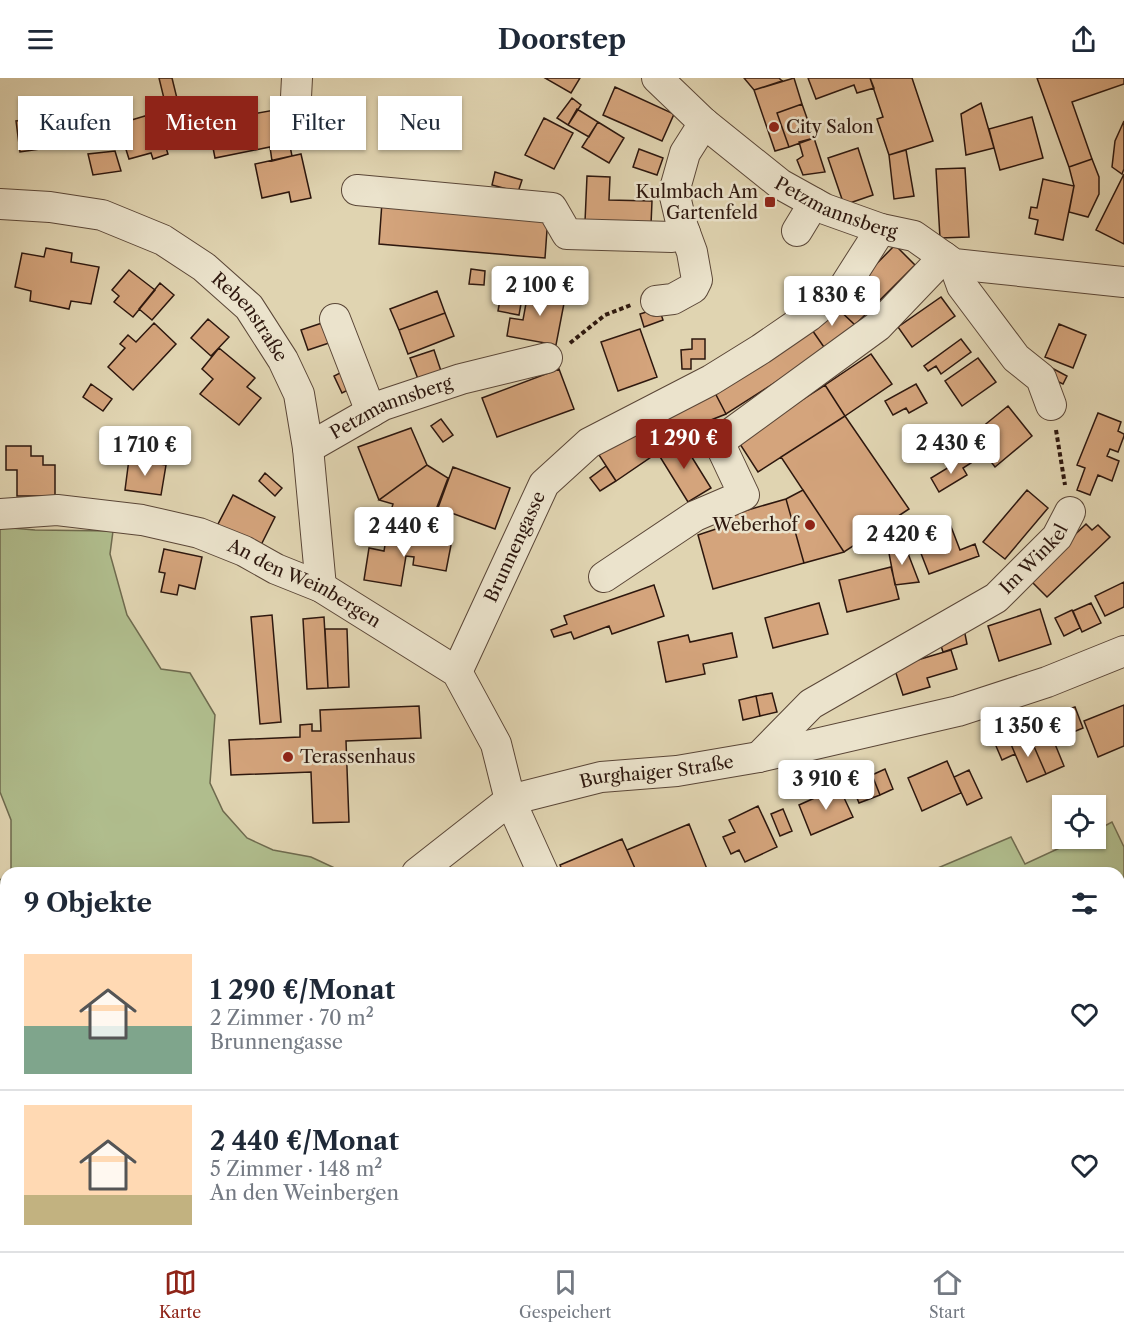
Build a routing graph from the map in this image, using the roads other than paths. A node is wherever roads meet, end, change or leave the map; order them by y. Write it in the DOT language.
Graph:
graph roads {
  1 [pos="297,78"];
  2 [pos="657,78"];
  3 [pos="296,96"];
  4 [pos="704,123"];
  5 [pos="357,190"];
  6 [pos="814,203"];
  7 [pos="0,204"];
  8 [pos="881,229"];
  9 [pos="797,231"];
  10 [pos="685,233"];
  11 [pos="949,260"];
  12 [pos="1124,282"];
  13 [pos="656,302"];
  14 [pos="335,319"];
  15 [pos="547,358"];
  16 [pos="1051,405"];
  17 [pos="371,412"];
  18 [pos="308,448"];
  19 [pos="1070,512"];
  20 [pos="0,514"];
  21 [pos="604,577"];
  22 [pos="321,588"];
  23 [pos="1124,651"];
  24 [pos="457,672"];
  25 [pos="759,757"];
  26 [pos="510,800"];
  27 [pos="425,867"];
  28 [pos="540,867"];
  1 -- 3 [label="street"];
  2 -- 4 [label="street, Petzmannsberg"];
  4 -- 6 [label="street, Petzmannsberg"];
  4 -- 10 [label="street"];
  5 -- 10 [label="street"];
  6 -- 8 [label="street, Petzmannsberg"];
  6 -- 9 [label="street"];
  7 -- 18 [label="street, Rebenstraße"];
  8 -- 11 [label="street, Petzmannsberg"];
  8 -- 24 [label="street, Brunnengasse"];
  10 -- 13 [label="street"];
  11 -- 12 [label="street, Petzmannsberg"];
  11 -- 16 [label="street"];
  11 -- 21 [label="street"];
  14 -- 17 [label="street"];
  15 -- 17 [label="street, Petzmannsberg"];
  17 -- 18 [label="street, Petzmannsberg"];
  18 -- 22 [label="street, Rebenstraße"];
  19 -- 25 [label="street, Im Winkel"];
  20 -- 22 [label="street, An den Weinbergen"];
  22 -- 24 [label="street, An den Weinbergen"];
  23 -- 25 [label="street, Burghaiger Straße"];
  24 -- 26 [label="street, An den Weinbergen"];
  25 -- 26 [label="street, Burghaiger Straße"];
  26 -- 27 [label="street, Burghaiger Straße"];
  26 -- 28 [label="street, An den Weinbergen"];
}
